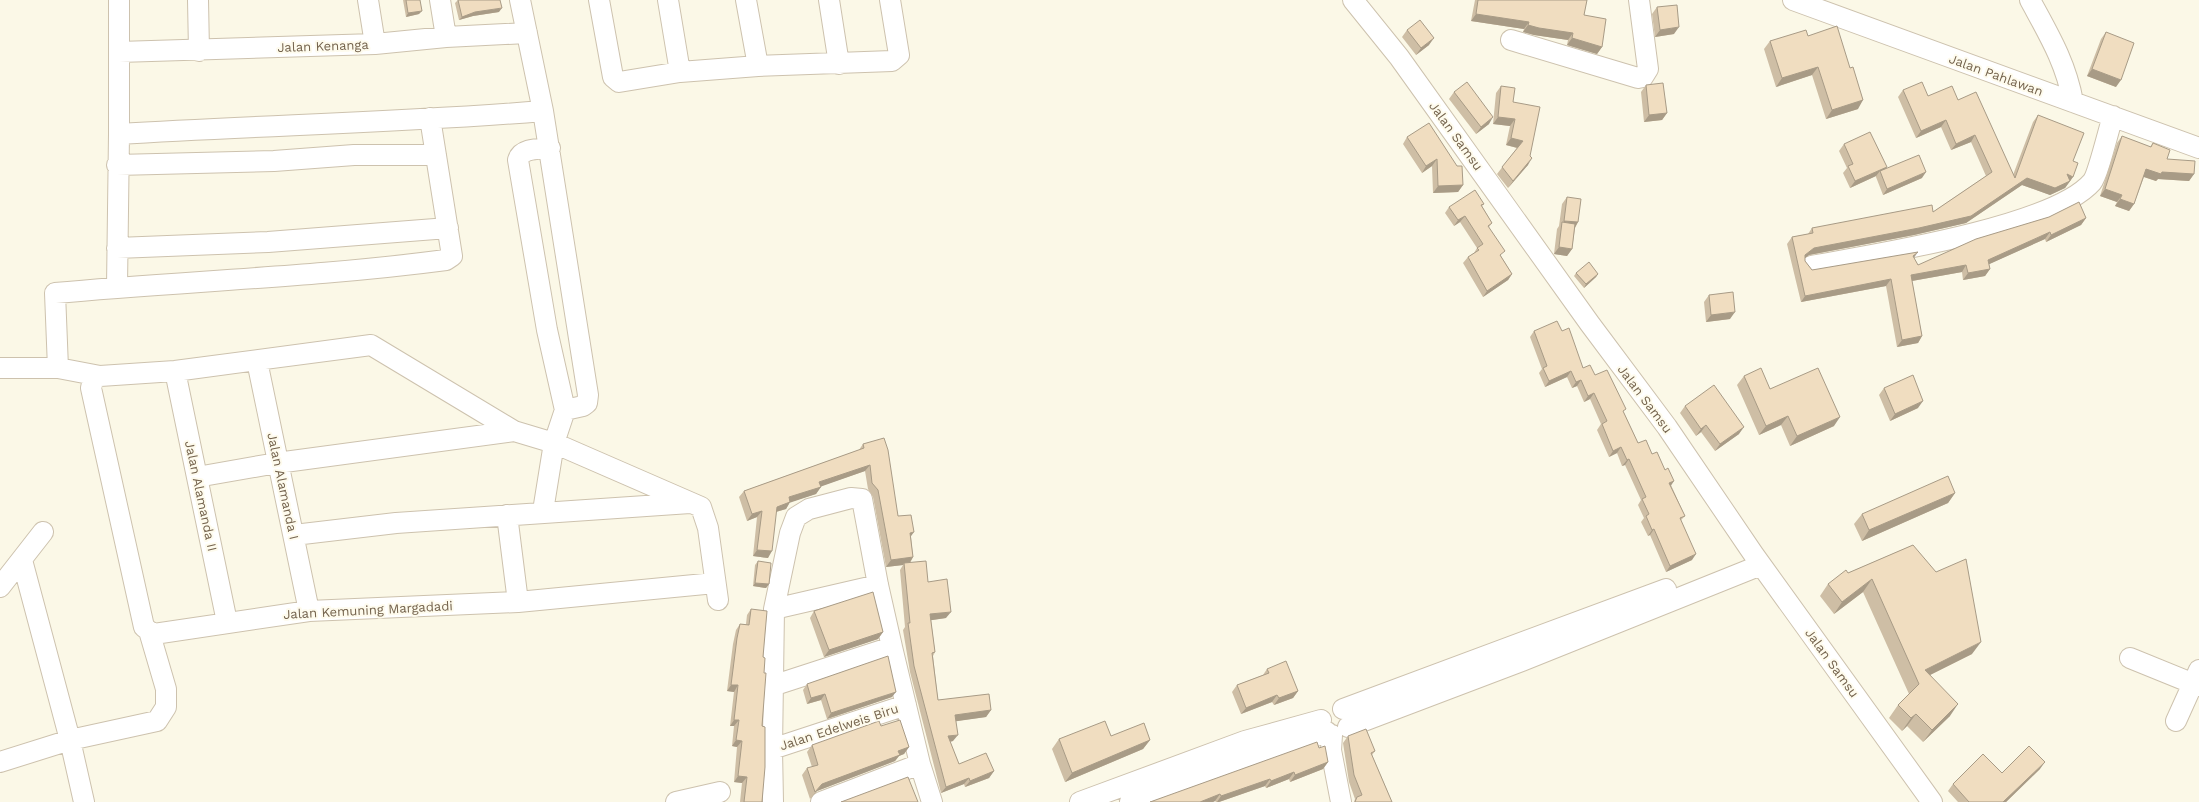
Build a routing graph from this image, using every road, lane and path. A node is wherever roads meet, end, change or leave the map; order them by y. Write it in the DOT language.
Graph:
graph roads {
  1 [pos="119,0"];
  2 [pos="198,0"];
  3 [pos="368,0"];
  4 [pos="440,0"];
  5 [pos="520,0"];
  6 [pos="599,0"];
  7 [pos="668,0"];
  8 [pos="746,0"];
  9 [pos="829,0"];
  10 [pos="890,0"];
  11 [pos="1353,0"];
  12 [pos="1639,0"];
  13 [pos="1793,0"];
  14 [pos="2030,0"];
  15 [pos="527,33"];
  16 [pos="446,37"];
  17 [pos="1511,40"];
  18 [pos="375,44"];
  19 [pos="199,51"];
  20 [pos="119,52"];
  21 [pos="839,64"];
  22 [pos="758,66"];
  23 [pos="680,72"];
  24 [pos="2073,102"];
  25 [pos="543,111"];
  26 [pos="2113,116"];
  27 [pos="433,136"];
  28 [pos="550,148"];
  29 [pos="2199,148"];
  30 [pos="118,149"];
  31 [pos="448,228"];
  32 [pos="118,248"];
  33 [pos="1811,266"];
  34 [pos="117,286"];
  35 [pos="579,325"];
  36 [pos="547,330"];
  37 [pos="257,361"];
  38 [pos="0,368"];
  39 [pos="58,368"];
  40 [pos="175,371"];
  41 [pos="100,376"];
  42 [pos="565,410"];
  43 [pos="514,431"];
  44 [pos="554,443"];
  45 [pos="278,463"];
  46 [pos="197,477"];
  47 [pos="695,503"];
  48 [pos="544,511"];
  49 [pos="507,514"];
  50 [pos="43,532"];
  51 [pos="294,535"];
  52 [pos="22,560"];
  53 [pos="1757,560"];
  54 [pos="878,585"];
  55 [pos="0,587"];
  56 [pos="518,602"];
  57 [pos="774,608"];
  58 [pos="309,611"];
  59 [pos="227,622"];
  60 [pos="149,631"];
  61 [pos="892,647"];
  62 [pos="2130,658"];
  63 [pos="2197,680"];
  64 [pos="772,686"];
  65 [pos="906,705"];
  66 [pos="2176,721"];
  67 [pos="1335,725"];
  68 [pos="70,740"];
  69 [pos="772,748"];
  70 [pos="0,762"];
  71 [pos="920,764"];
  72 [pos="720,792"];
  73 [pos="84,802"];
  74 [pos="676,802"];
  75 [pos="773,802"];
  76 [pos="821,802"];
  77 [pos="932,802"];
  78 [pos="1080,802"];
  79 [pos="1130,802"];
  80 [pos="1341,802"];
  81 [pos="1932,802"];
  1 -- 20 [label="street"];
  2 -- 19 [label="street"];
  3 -- 18 [label="street"];
  4 -- 16 [label="street"];
  5 -- 15 [label="street"];
  6 -- 23 [label="street"];
  7 -- 23 [label="street"];
  8 -- 22 [label="street"];
  9 -- 21 [label="street"];
  10 -- 21 [label="street"];
  11 -- 53 [label="street, Jalan Samsu"];
  12 -- 17 [label="street"];
  13 -- 24 [label="street, Jalan Pahlawan"];
  14 -- 24 [label="street"];
  15 -- 16 [label="street, Jalan Kenanga"];
  15 -- 25 [label="street"];
  16 -- 18 [label="street, Jalan Kenanga"];
  18 -- 19 [label="street, Jalan Kenanga"];
  19 -- 20 [label="street, Jalan Kenanga"];
  20 -- 30 [label="street"];
  21 -- 22 [label="street"];
  22 -- 23 [label="street"];
  24 -- 26 [label="street, Jalan Pahlawan"];
  25 -- 27 [label="street"];
  25 -- 28 [label="street"];
  26 -- 29 [label="street, Jalan Pahlawan"];
  26 -- 33 [label="street"];
  27 -- 30 [label="street"];
  27 -- 30 [label="street"];
  27 -- 31 [label="street"];
  28 -- 35 [label="street"];
  28 -- 36 [label="street"];
  30 -- 32 [label="street"];
  31 -- 32 [label="street"];
  31 -- 34 [label="street"];
  32 -- 34 [label="street"];
  34 -- 39 [label="street"];
  35 -- 36 [label="street"];
  35 -- 42 [label="street"];
  36 -- 42 [label="street"];
  37 -- 40 [label="street"];
  37 -- 43 [label="street"];
  37 -- 45 [label="street, Jalan Alamanda I"];
  38 -- 39 [label="street"];
  39 -- 41 [label="street"];
  40 -- 41 [label="street"];
  40 -- 46 [label="street, Jalan Alamanda II"];
  41 -- 60 [label="street"];
  42 -- 44 [label="street"];
  43 -- 44 [label="street"];
  43 -- 45 [label="street"];
  44 -- 47 [label="street"];
  44 -- 48 [label="street"];
  45 -- 46 [label="street"];
  45 -- 51 [label="street, Jalan Alamanda I"];
  46 -- 59 [label="street, Jalan Alamanda II"];
  47 -- 48 [label="street"];
  47 -- 56 [label="street, Jalan Kemuning Margadadi"];
  48 -- 49 [label="street"];
  49 -- 51 [label="street"];
  49 -- 56 [label="street"];
  50 -- 52 [label="street"];
  51 -- 58 [label="street, Jalan Alamanda I"];
  52 -- 55 [label="street"];
  52 -- 68 [label="street"];
  53 -- 67 [label="street"];
  53 -- 81 [label="street, Jalan Samsu"];
  54 -- 57 [label="street"];
  54 -- 57 [label="street"];
  54 -- 61 [label="street"];
  56 -- 58 [label="street, Jalan Kemuning Margadadi"];
  57 -- 64 [label="street"];
  58 -- 59 [label="street, Jalan Kemuning Margadadi"];
  59 -- 60 [label="street, Jalan Kemuning Margadadi"];
  60 -- 68 [label="street"];
  61 -- 64 [label="street"];
  61 -- 65 [label="street"];
  62 -- 63 [label="street"];
  63 -- 66 [label="street"];
  64 -- 69 [label="street"];
  65 -- 69 [label="street, Jalan Edelweis Biru"];
  65 -- 71 [label="street"];
  67 -- 78 [label="street"];
  67 -- 79 [label="street"];
  67 -- 80 [label="street"];
  68 -- 70 [label="street"];
  68 -- 73 [label="street"];
  69 -- 75 [label="street"];
  71 -- 76 [label="street"];
  71 -- 77 [label="street"];
  72 -- 74 [label="street"];
}
